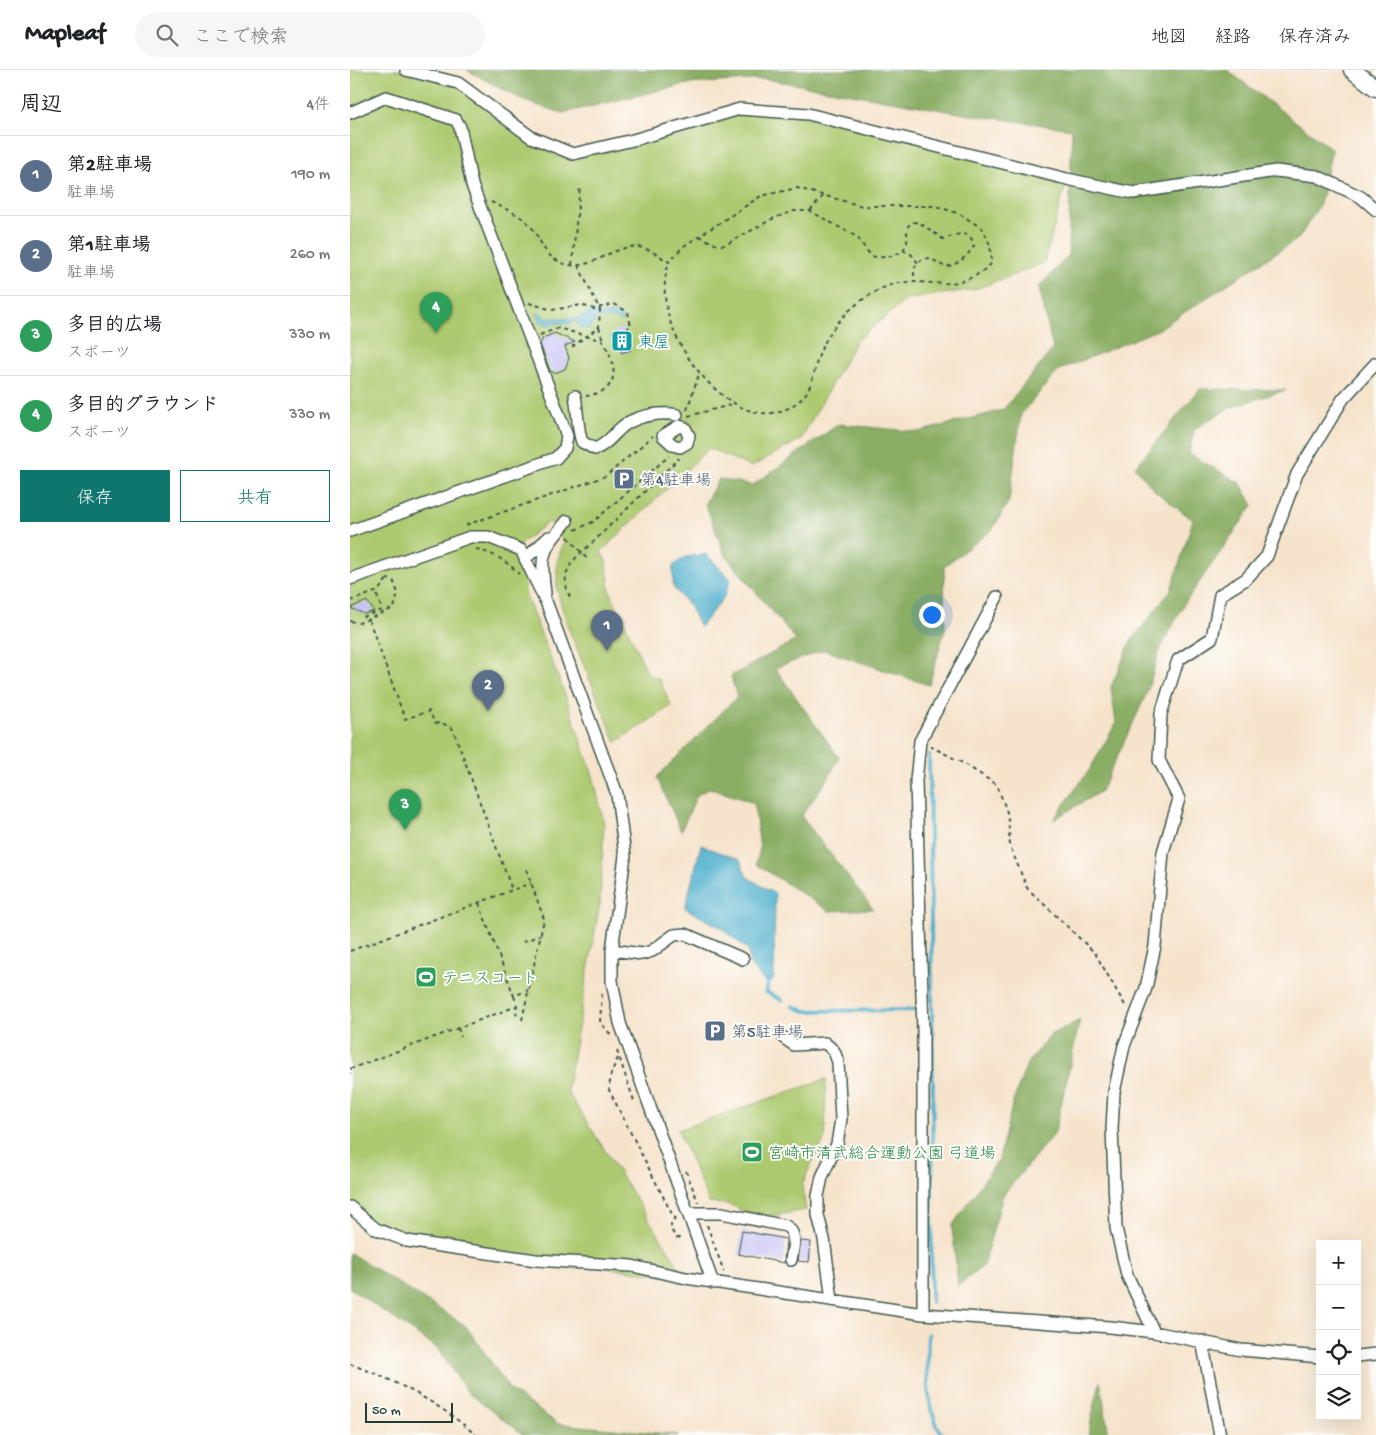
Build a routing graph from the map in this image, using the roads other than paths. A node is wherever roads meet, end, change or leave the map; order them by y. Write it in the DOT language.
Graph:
graph roads {
  1 [pos="406,70"];
  2 [pos="1356,73"];
  3 [pos="1376,88"];
  4 [pos="350,113"];
  5 [pos="1376,210"];
  6 [pos="1376,363"];
  7 [pos="575,396"];
  8 [pos="681,416"];
  9 [pos="350,531"];
  10 [pos="523,554"];
  11 [pos="350,579"];
  12 [pos="997,597"];
  13 [pos="547,604"];
  14 [pos="612,950"];
  15 [pos="743,959"];
  16 [pos="784,1038"];
  17 [pos="350,1207"];
  18 [pos="684,1214"];
  19 [pos="791,1260"];
  20 [pos="713,1282"];
  21 [pos="832,1300"];
  22 [pos="923,1314"];
  23 [pos="1154,1332"];
  24 [pos="1202,1341"];
  25 [pos="1376,1354"];
  26 [pos="1361,1356"];
  27 [pos="1316,1358"];
  28 [pos="1220,1435"];
  1 -- 5 [label="street"];
  2 -- 3 [label="highway"];
  4 -- 9 [label="street"];
  6 -- 23 [label="street"];
  7 -- 8 [label="street"];
  10 -- 11 [label="street"];
  10 -- 13 [label="street"];
  10 -- 13 [label="street"];
  12 -- 22 [label="street"];
  13 -- 14 [label="street"];
  14 -- 15 [label="street"];
  14 -- 18 [label="street"];
  16 -- 21 [label="street"];
  17 -- 20 [label="street"];
  18 -- 19 [label="street"];
  18 -- 20 [label="street"];
  20 -- 21 [label="street"];
  21 -- 22 [label="street"];
  22 -- 23 [label="street"];
  23 -- 24 [label="street"];
  24 -- 27 [label="street"];
  24 -- 28 [label="street"];
  25 -- 26 [label="street"];
}
